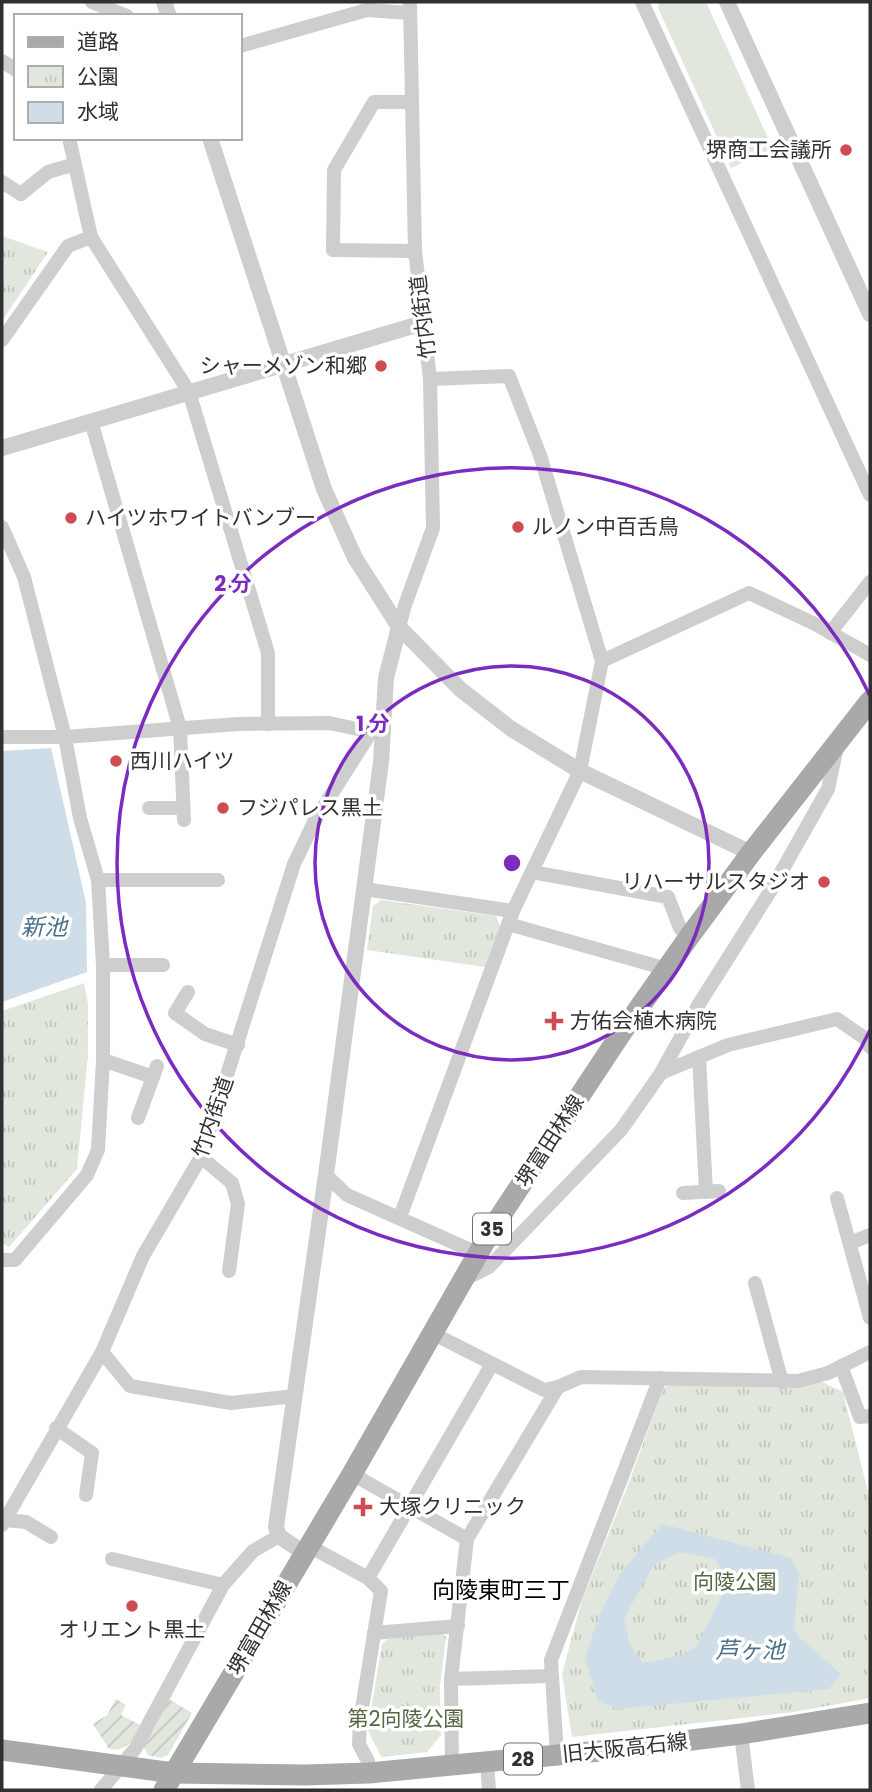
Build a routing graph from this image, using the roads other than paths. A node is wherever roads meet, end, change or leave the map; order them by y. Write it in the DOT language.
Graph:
graph roads {
  1 [pos="92,2"];
  2 [pos="642,2"];
  3 [pos="727,2"];
  4 [pos="366,6"];
  5 [pos="409,7"];
  6 [pos="122,14"];
  7 [pos="242,45"];
  8 [pos="410,102"];
  9 [pos="69,140"];
  10 [pos="210,140"];
  11 [pos="75,163"];
  12 [pos="2,182"];
  13 [pos="90,236"];
  14 [pos="415,251"];
  15 [pos="870,314"];
  16 [pos="423,323"];
  17 [pos="2,340"];
  18 [pos="284,364"];
  19 [pos="430,379"];
  20 [pos="189,393"];
  21 [pos="91,421"];
  22 [pos="2,448"];
  23 [pos="870,495"];
  24 [pos="2,527"];
  25 [pos="870,582"];
  26 [pos="400,627"];
  27 [pos="830,633"];
  28 [pos="870,655"];
  29 [pos="601,662"];
  30 [pos="870,701"];
  31 [pos="268,724"];
  32 [pos="180,728"];
  33 [pos="376,733"];
  34 [pos="2,737"];
  35 [pos="65,737"];
  36 [pos="838,743"];
  37 [pos="580,771"];
  38 [pos="149,808"];
  39 [pos="751,853"];
  40 [pos="532,872"];
  41 [pos="98,880"];
  42 [pos="218,880"];
  43 [pos="364,889"];
  44 [pos="511,917"];
  45 [pos="689,937"];
  46 [pos="103,965"];
  47 [pos="163,965"];
  48 [pos="667,969"];
  49 [pos="188,992"];
  50 [pos="869,1041"];
  51 [pos="238,1045"];
  52 [pos="699,1058"];
  53 [pos="103,1060"];
  54 [pos="661,1073"];
  55 [pos="138,1118"];
  56 [pos="201,1157"];
  57 [pos="326,1175"];
  58 [pos="683,1193"];
  59 [pos="837,1198"];
  60 [pos="400,1217"];
  61 [pos="870,1235"];
  62 [pos="850,1243"];
  63 [pos="477,1253"];
  64 [pos="2,1260"];
  65 [pos="229,1271"];
  66 [pos="462,1281"];
  67 [pos="755,1283"];
  68 [pos="869,1312"];
  69 [pos="432,1333"];
  70 [pos="102,1352"];
  71 [pos="870,1352"];
  72 [pos="492,1364"];
  73 [pos="841,1366"];
  74 [pos="660,1378"];
  75 [pos="782,1382"];
  76 [pos="558,1387"];
  77 [pos="295,1396"];
  78 [pos="870,1416"];
  79 [pos="56,1428"];
  80 [pos="352,1474"];
  81 [pos="86,1495"];
  82 [pos="409,1507"];
  83 [pos="3,1523"];
  84 [pos="279,1536"];
  85 [pos="51,1537"];
  86 [pos="467,1539"];
  87 [pos="306,1549"];
  88 [pos="113,1559"];
  89 [pos="368,1578"];
  90 [pos="223,1585"];
  91 [pos="458,1626"];
  92 [pos="374,1633"];
  93 [pos="551,1676"];
  94 [pos="451,1679"];
  95 [pos="870,1713"];
  96 [pos="741,1734"];
  97 [pos="2,1751"];
  98 [pos="557,1755"];
  99 [pos="487,1763"];
  100 [pos="123,1766"];
  101 [pos="453,1766"];
  102 [pos="369,1773"];
  103 [pos="169,1781"];
  104 [pos="101,1790"];
  105 [pos="489,1790"];
  106 [pos="748,1790"];
  1 -- 6 [label="street"];
  2 -- 23 [label="street"];
  3 -- 15 [label="street"];
  4 -- 5 [label="street"];
  4 -- 7 [label="street"];
  5 -- 8 [label="street, 竹内街道"];
  8 -- 14 [label="street, 竹内街道"];
  8 -- 14 [label="street"];
  9 -- 11 [label="street"];
  10 -- 18 [label="street"];
  11 -- 12 [label="street"];
  11 -- 13 [label="street"];
  13 -- 17 [label="street"];
  13 -- 20 [label="street"];
  14 -- 16 [label="street, 竹内街道"];
  16 -- 18 [label="street"];
  16 -- 19 [label="street, 竹内街道"];
  18 -- 20 [label="street"];
  18 -- 26 [label="street"];
  19 -- 26 [label="street, 竹内街道"];
  19 -- 29 [label="street"];
  20 -- 21 [label="street"];
  20 -- 31 [label="street"];
  21 -- 22 [label="street"];
  21 -- 32 [label="street"];
  24 -- 35 [label="street"];
  25 -- 27 [label="street"];
  26 -- 33 [label="street"];
  26 -- 37 [label="street"];
  27 -- 28 [label="street"];
  27 -- 29 [label="street"];
  29 -- 37 [label="street"];
  30 -- 36 [label="main road, 堺富田林線 / 35"];
  31 -- 32 [label="street"];
  31 -- 33 [label="street"];
  32 -- 35 [label="street"];
  32 -- 38 [label="street"];
  33 -- 43 [label="street"];
  33 -- 51 [label="street, 竹内街道"];
  34 -- 35 [label="street"];
  35 -- 41 [label="street"];
  36 -- 39 [label="main road, 堺富田林線 / 35"];
  36 -- 54 [label="street"];
  37 -- 39 [label="street"];
  37 -- 40 [label="street"];
  39 -- 45 [label="main road, 堺富田林線 / 35"];
  40 -- 44 [label="street"];
  40 -- 45 [label="street"];
  41 -- 42 [label="street"];
  41 -- 46 [label="street"];
  43 -- 44 [label="street"];
  43 -- 57 [label="street"];
  44 -- 48 [label="street"];
  44 -- 60 [label="street"];
  45 -- 48 [label="main road, 堺富田林線 / 35"];
  46 -- 47 [label="street"];
  46 -- 53 [label="street"];
  48 -- 63 [label="main road, 堺富田林線 / 35"];
  49 -- 51 [label="street"];
  50 -- 52 [label="street"];
  51 -- 56 [label="street, 竹内街道"];
  52 -- 54 [label="street"];
  52 -- 58 [label="street"];
  53 -- 55 [label="street"];
  53 -- 64 [label="street"];
  54 -- 66 [label="street"];
  56 -- 65 [label="street"];
  56 -- 70 [label="street, 竹内街道"];
  57 -- 60 [label="street"];
  57 -- 77 [label="street"];
  59 -- 62 [label="street"];
  60 -- 63 [label="street"];
  61 -- 62 [label="street"];
  62 -- 68 [label="street"];
  63 -- 66 [label="main road, 堺富田林線 / 35"];
  66 -- 69 [label="main road, 堺富田林線 / 35"];
  67 -- 75 [label="street"];
  69 -- 72 [label="street"];
  69 -- 80 [label="main road, 堺富田林線 / 35"];
  70 -- 77 [label="street"];
  70 -- 79 [label="street, 竹内街道"];
  71 -- 73 [label="street"];
  72 -- 76 [label="street"];
  72 -- 82 [label="street"];
  73 -- 75 [label="street"];
  73 -- 78 [label="street"];
  74 -- 75 [label="street"];
  74 -- 76 [label="street"];
  74 -- 93 [label="street"];
  76 -- 86 [label="street"];
  77 -- 84 [label="street"];
  79 -- 81 [label="street"];
  79 -- 83 [label="street, 竹内街道"];
  80 -- 82 [label="street"];
  80 -- 87 [label="main road, 堺富田林線 / 35"];
  82 -- 86 [label="street"];
  82 -- 89 [label="street"];
  83 -- 85 [label="street"];
  84 -- 87 [label="street"];
  84 -- 90 [label="street"];
  86 -- 91 [label="street"];
  87 -- 89 [label="street"];
  87 -- 103 [label="main road, 堺富田林線 / 35"];
  88 -- 90 [label="street"];
  89 -- 92 [label="street"];
  90 -- 100 [label="street"];
  91 -- 92 [label="street"];
  91 -- 94 [label="street"];
  92 -- 102 [label="street"];
  93 -- 94 [label="street"];
  93 -- 98 [label="street"];
  94 -- 101 [label="street"];
  95 -- 96 [label="main road, 旧大阪高石線 / 28"];
  96 -- 98 [label="main road, 旧大阪高石線 / 28"];
  96 -- 106 [label="street"];
  97 -- 100 [label="main road, 旧大阪高石線 / 28"];
  98 -- 99 [label="main road, 旧大阪高石線 / 28"];
  99 -- 101 [label="main road, 旧大阪高石線 / 28"];
  99 -- 105 [label="street"];
  100 -- 103 [label="main road, 旧大阪高石線 / 28"];
  100 -- 104 [label="street"];
  101 -- 102 [label="main road, 旧大阪高石線 / 28"];
  102 -- 103 [label="main road, 旧大阪高石線 / 28"];
}
